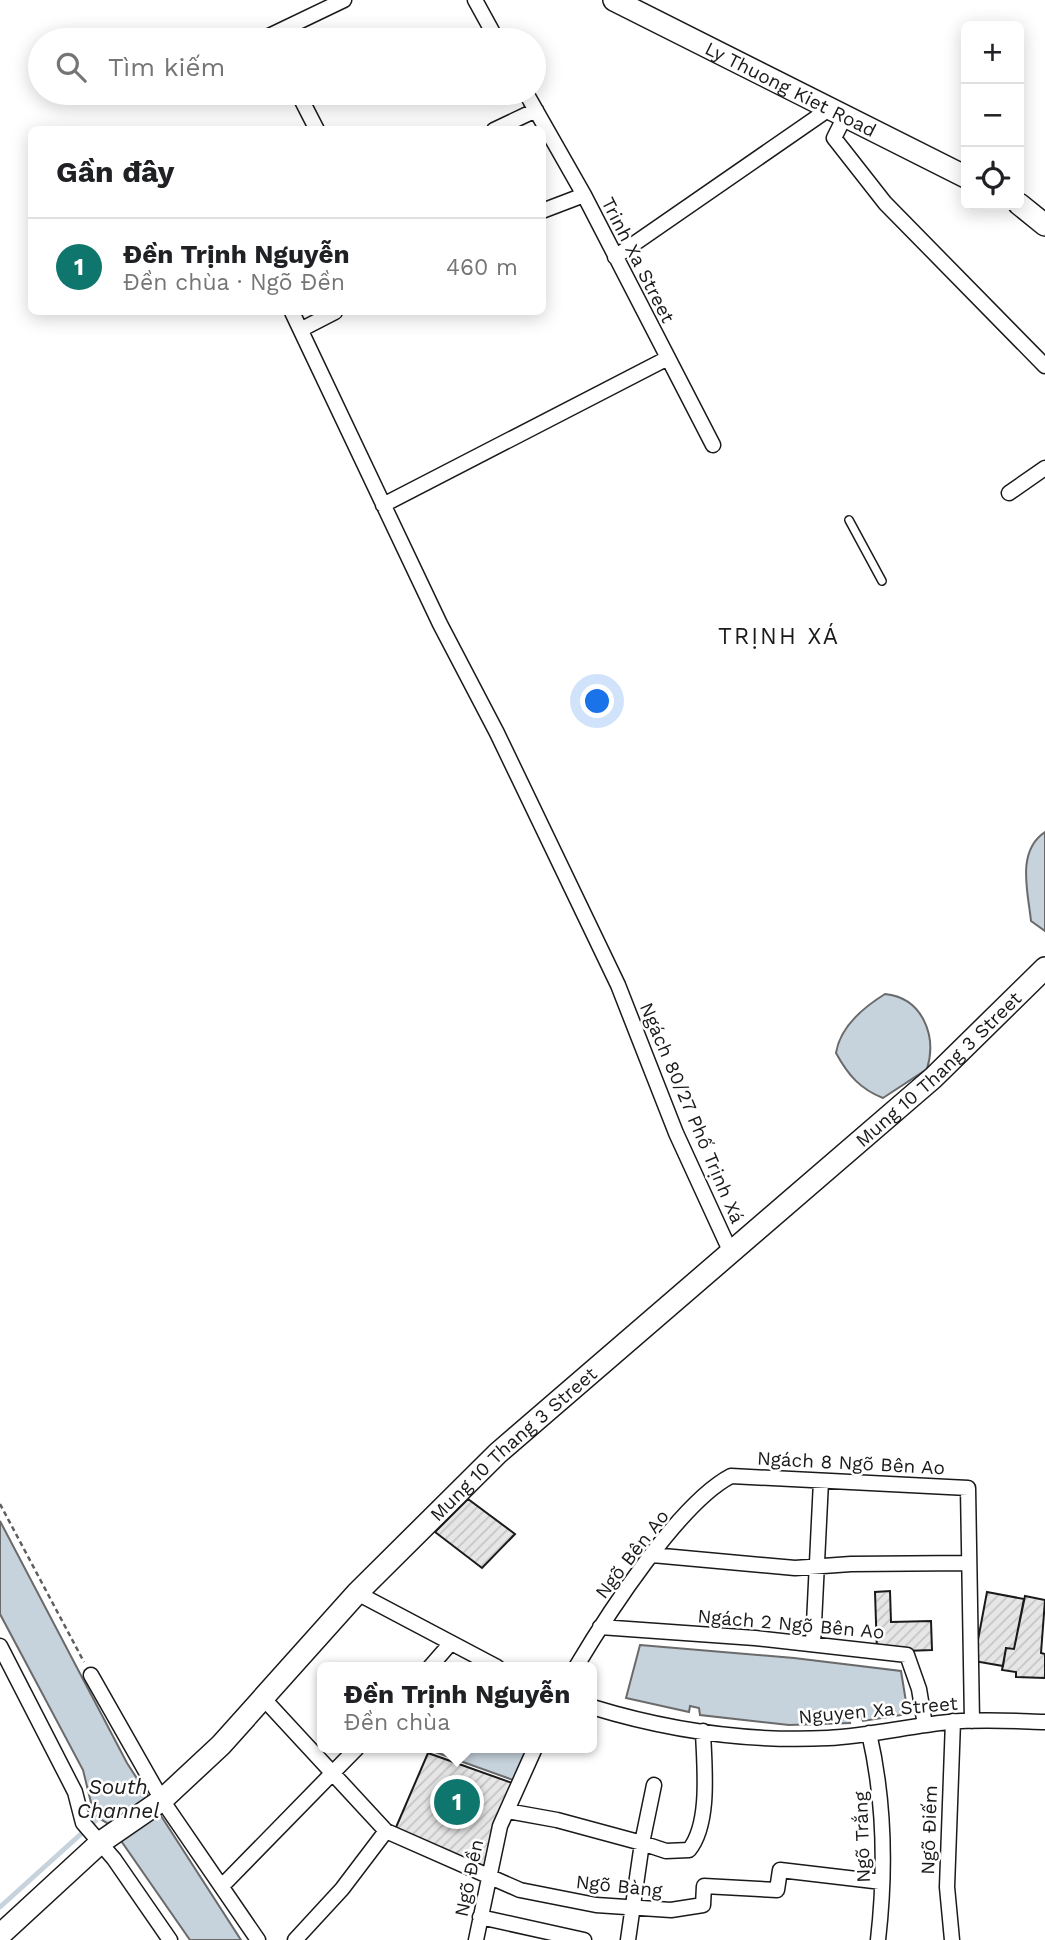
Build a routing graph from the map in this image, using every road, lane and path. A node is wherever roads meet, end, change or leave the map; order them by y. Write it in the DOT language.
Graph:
graph roads {
  1 [pos="344,0"];
  2 [pos="475,0"];
  3 [pos="614,0"];
  4 [pos="289,28"];
  5 [pos="490,28"];
  6 [pos="304,105"];
  7 [pos="533,105"];
  8 [pos="536,110"];
  9 [pos="837,113"];
  10 [pos="315,126"];
  11 [pos="502,126"];
  12 [pos="545,126"];
  13 [pos="546,128"];
  14 [pos="961,175"];
  15 [pos="584,195"];
  16 [pos="1024,208"];
  17 [pos="546,209"];
  18 [pos="1045,225"];
  19 [pos="615,257"];
  20 [pos="294,315"];
  21 [pos="330,315"];
  22 [pos="302,330"];
  23 [pos="666,359"];
  24 [pos="1045,366"];
  25 [pos="713,445"];
  26 [pos="1045,468"];
  27 [pos="1009,493"];
  28 [pos="383,505"];
  29 [pos="849,520"];
  30 [pos="882,581"];
  31 [pos="1045,968"];
  32 [pos="732,1255"];
  33 [pos="731,1476"];
  34 [pos="821,1481"];
  35 [pos="0,1504"];
  36 [pos="652,1555"];
  37 [pos="969,1563"];
  38 [pos="816,1566"];
  39 [pos="357,1593"];
  40 [pos="600,1627"];
  41 [pos="450,1644"];
  42 [pos="813,1644"];
  43 [pos="0,1646"];
  44 [pos="434,1662"];
  45 [pos="487,1662"];
  46 [pos="579,1662"];
  47 [pos="91,1675"];
  48 [pos="264,1699"];
  49 [pos="597,1709"];
  50 [pos="953,1721"];
  51 [pos="972,1721"];
  52 [pos="1045,1721"];
  53 [pos="925,1725"];
  54 [pos="703,1731"];
  55 [pos="869,1733"];
  56 [pos="352,1753"];
  57 [pos="533,1753"];
  58 [pos="332,1774"];
  59 [pos="654,1785"];
  60 [pos="162,1800"];
  61 [pos="507,1811"];
  62 [pos="386,1831"];
  63 [pos="102,1842"];
  64 [pos="642,1843"];
  65 [pos="488,1875"];
  66 [pos="883,1882"];
  67 [pos="222,1886"];
  68 [pos="631,1906"];
  69 [pos="480,1917"];
  70 [pos="0,1935"];
  71 [pos="170,1940"];
  72 [pos="258,1940"];
  73 [pos="295,1940"];
  74 [pos="476,1940"];
  75 [pos="584,1940"];
  76 [pos="628,1940"];
  77 [pos="878,1940"];
  78 [pos="952,1940"];
  1 -- 4 [label="street"];
  2 -- 5 [label="street"];
  3 -- 9 [label="main road, Ly Thuong Kiet Road"];
  6 -- 10 [label="street"];
  7 -- 8 [label="street, Trinh Xa Street"];
  8 -- 11 [label="street"];
  8 -- 12 [label="street, Trinh Xa Street"];
  9 -- 14 [label="main road, Ly Thuong Kiet Road"];
  9 -- 19 [label="street"];
  9 -- 24 [label="street"];
  13 -- 15 [label="street, Trinh Xa Street"];
  15 -- 17 [label="street"];
  15 -- 19 [label="street, Trinh Xa Street"];
  16 -- 18 [label="main road"];
  19 -- 23 [label="street, Trinh Xa Street"];
  20 -- 22 [label="street, Ngách 80/27 Phố Trịnh Xá"];
  21 -- 22 [label="street"];
  22 -- 28 [label="street, Ngách 80/27 Phố Trịnh Xá"];
  23 -- 25 [label="street, Trinh Xa Street"];
  23 -- 28 [label="street"];
  26 -- 27 [label="street"];
  28 -- 32 [label="street, Ngách 80/27 Phố Trịnh Xá"];
  29 -- 30 [label="lane"];
  31 -- 32 [label="main road, Mung 10 Thang 3 Street"];
  32 -- 39 [label="main road, Mung 10 Thang 3 Street"];
  33 -- 34 [label="street, Ngách 8 Ngõ Bên Ao"];
  33 -- 36 [label="street, Ngõ Bên Ao"];
  34 -- 37 [label="street, Ngách 8 Ngõ Bên Ao"];
  34 -- 38 [label="street"];
  35 -- 47 [label="path"];
  36 -- 38 [label="street"];
  36 -- 40 [label="street, Ngõ Bên Ao"];
  37 -- 38 [label="street"];
  37 -- 51 [label="street"];
  38 -- 42 [label="street"];
  39 -- 41 [label="street"];
  39 -- 48 [label="main road, Mung 10 Thang 3 Street"];
  40 -- 42 [label="street, Ngách 2 Ngõ Bên Ao"];
  40 -- 46 [label="street, Ngõ Bên Ao"];
  41 -- 44 [label="street"];
  41 -- 45 [label="street"];
  42 -- 53 [label="street, Ngách 2 Ngõ Bên Ao"];
  43 -- 63 [label="street"];
  47 -- 60 [label="street"];
  48 -- 58 [label="street"];
  48 -- 60 [label="main road, Mung 10 Thang 3 Street"];
  49 -- 54 [label="street, Nguyen Xa Street"];
  50 -- 51 [label="street, Nguyen Xa Street"];
  50 -- 53 [label="street, Nguyen Xa Street"];
  50 -- 78 [label="street, Ngõ Điếm"];
  51 -- 52 [label="street, Nguyen Xa Street"];
  53 -- 55 [label="street, Nguyen Xa Street"];
  54 -- 55 [label="street, Nguyen Xa Street"];
  54 -- 64 [label="street"];
  55 -- 66 [label="street, Ngõ Trắng"];
  56 -- 58 [label="street"];
  57 -- 61 [label="street, Ngõ Đền"];
  58 -- 62 [label="street"];
  58 -- 67 [label="street"];
  59 -- 64 [label="street"];
  60 -- 63 [label="main road, Mung 10 Thang 3 Street"];
  60 -- 67 [label="street"];
  61 -- 64 [label="street"];
  61 -- 65 [label="street, Ngõ Đền"];
  62 -- 65 [label="street, Ngõ Bàng"];
  62 -- 73 [label="street"];
  63 -- 70 [label="main road, Mung 10 Thang 3 Street"];
  63 -- 71 [label="street"];
  64 -- 68 [label="street"];
  65 -- 68 [label="street, Ngõ Bàng"];
  65 -- 69 [label="street, Ngõ Đền"];
  66 -- 68 [label="street, Ngõ Bàng"];
  66 -- 77 [label="street, Ngõ Trắng"];
  67 -- 72 [label="street"];
  68 -- 76 [label="street"];
  69 -- 74 [label="street, Ngõ Đền"];
  69 -- 75 [label="street"];
}
